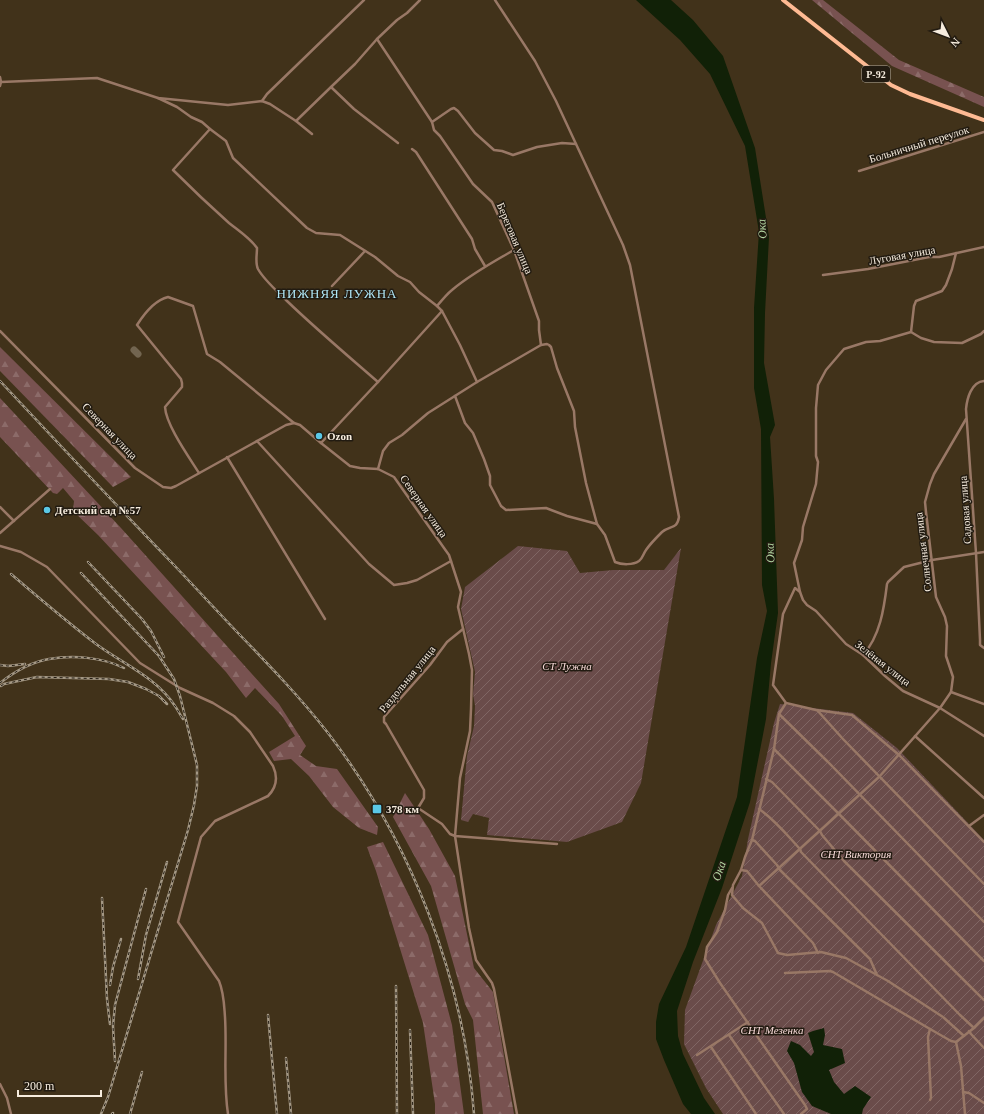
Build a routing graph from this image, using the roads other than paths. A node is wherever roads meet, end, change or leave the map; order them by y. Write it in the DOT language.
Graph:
graph roads {
  1 [pos="364,0"];
  2 [pos="420,0"];
  3 [pos="495,0"];
  4 [pos="783,0"];
  5 [pos="376,39"];
  6 [pos="0,76"];
  7 [pos="1,82"];
  8 [pos="0,86"];
  9 [pos="331,87"];
  10 [pos="158,98"];
  11 [pos="262,101"];
  12 [pos="984,120"];
  13 [pos="296,121"];
  14 [pos="432,122"];
  15 [pos="210,129"];
  16 [pos="984,132"];
  17 [pos="312,134"];
  18 [pos="398,143"];
  19 [pos="576,144"];
  20 [pos="412,149"];
  21 [pos="859,171"];
  22 [pos="984,247"];
  23 [pos="514,250"];
  24 [pos="365,251"];
  25 [pos="956,252"];
  26 [pos="485,266"];
  27 [pos="823,275"];
  28 [pos="332,286"];
  29 [pos="437,306"];
  30 [pos="442,311"];
  31 [pos="0,331"];
  32 [pos="984,331"];
  33 [pos="911,332"];
  34 [pos="542,345"];
  35 [pos="984,381"];
  36 [pos="378,382"];
  37 [pos="477,382"];
  38 [pos="455,396"];
  39 [pos="966,419"];
  40 [pos="294,423"];
  41 [pos="258,441"];
  42 [pos="321,443"];
  43 [pos="227,457"];
  44 [pos="378,468"];
  45 [pos="199,473"];
  46 [pos="50,489"];
  47 [pos="0,507"];
  48 [pos="14,521"];
  49 [pos="597,524"];
  50 [pos="0,533"];
  51 [pos="0,546"];
  52 [pos="984,552"];
  53 [pos="976,553"];
  54 [pos="932,560"];
  55 [pos="451,561"];
  56 [pos="800,592"];
  57 [pos="325,619"];
  58 [pos="463,629"];
  59 [pos="984,648"];
  60 [pos="863,655"];
  61 [pos="951,692"];
  62 [pos="786,703"];
  63 [pos="984,704"];
  64 [pos="940,708"];
  65 [pos="816,710"];
  66 [pos="779,714"];
  67 [pos="915,736"];
  68 [pos="984,736"];
  69 [pos="774,749"];
  70 [pos="899,755"];
  71 [pos="879,777"];
  72 [pos="766,779"];
  73 [pos="860,795"];
  74 [pos="984,798"];
  75 [pos="759,809"];
  76 [pos="839,814"];
  77 [pos="984,814"];
  78 [pos="970,826"];
  79 [pos="820,831"];
  80 [pos="455,836"];
  81 [pos="752,840"];
  82 [pos="984,842"];
  83 [pos="557,844"];
  84 [pos="800,849"];
  85 [pos="779,868"];
  86 [pos="741,870"];
  87 [pos="984,884"];
  88 [pos="733,885"];
  89 [pos="759,886"];
  90 [pos="984,922"];
  91 [pos="818,952"];
  92 [pos="984,962"];
  93 [pos="785,973"];
  94 [pos="877,975"];
  95 [pos="984,1000"];
  96 [pos="984,1018"];
  97 [pos="748,1022"];
  98 [pos="974,1028"];
  99 [pos="930,1029"];
  100 [pos="969,1031"];
  101 [pos="729,1035"];
  102 [pos="964,1036"];
  103 [pos="956,1042"];
  104 [pos="711,1047"];
  105 [pos="984,1048"];
  106 [pos="697,1056"];
  107 [pos="0,1084"];
  108 [pos="963,1092"];
  109 [pos="930,1100"];
  110 [pos="984,1103"];
  111 [pos="11,1114"];
  112 [pos="228,1114"];
  113 [pos="517,1114"];
  114 [pos="756,1114"];
  115 [pos="784,1114"];
  116 [pos="802,1114"];
  117 [pos="965,1114"];
  1 -- 11 [label="street"];
  2 -- 5 [label="street"];
  3 -- 19 [label="street"];
  4 -- 12 [label="main road, Р-92"];
  5 -- 9 [label="street"];
  5 -- 14 [label="street"];
  6 -- 7 [label="street"];
  7 -- 8 [label="street"];
  7 -- 10 [label="street"];
  9 -- 13 [label="street"];
  9 -- 18 [label="street"];
  10 -- 11 [label="street"];
  10 -- 15 [label="street"];
  11 -- 13 [label="street"];
  13 -- 17 [label="street"];
  14 -- 19 [label="street"];
  14 -- 23 [label="street, Береговая улица"];
  15 -- 24 [label="street"];
  15 -- 36 [label="street"];
  16 -- 21 [label="street, Больничный переулок"];
  19 -- 49 [label="street"];
  20 -- 26 [label="street"];
  22 -- 25 [label="street, Луговая улица"];
  23 -- 26 [label="street"];
  23 -- 34 [label="street, Береговая улица"];
  24 -- 28 [label="street"];
  24 -- 29 [label="street"];
  25 -- 27 [label="street, Луговая улица"];
  25 -- 33 [label="street"];
  26 -- 29 [label="street"];
  29 -- 30 [label="street"];
  30 -- 36 [label="street"];
  30 -- 37 [label="street"];
  31 -- 45 [label="street, Северная улица"];
  32 -- 33 [label="street"];
  33 -- 56 [label="street"];
  34 -- 37 [label="street"];
  34 -- 49 [label="street"];
  35 -- 39 [label="street, Садовая улица"];
  36 -- 42 [label="street"];
  37 -- 38 [label="street"];
  38 -- 44 [label="street"];
  38 -- 49 [label="street"];
  39 -- 53 [label="street, Садовая улица"];
  39 -- 54 [label="street, Солнечная улица"];
  40 -- 41 [label="street, Северная улица"];
  40 -- 42 [label="street"];
  40 -- 45 [label="street"];
  41 -- 43 [label="street, Северная улица"];
  41 -- 55 [label="street"];
  42 -- 44 [label="street"];
  43 -- 45 [label="street, Северная улица"];
  43 -- 57 [label="street"];
  44 -- 55 [label="street, Северная улица"];
  46 -- 48 [label="street"];
  47 -- 48 [label="street"];
  48 -- 50 [label="street"];
  51 -- 112 [label="street"];
  52 -- 53 [label="street"];
  53 -- 54 [label="street"];
  53 -- 59 [label="street, Садовая улица"];
  54 -- 60 [label="street"];
  54 -- 61 [label="street, Солнечная улица"];
  55 -- 58 [label="street, Северная улица"];
  56 -- 60 [label="street, Зелёная улица"];
  56 -- 62 [label="street"];
  58 -- 80 [label="street, Северная улица"];
  58 -- 80 [label="street, Раздольная улица"];
  60 -- 64 [label="street, Зелёная улица"];
  61 -- 63 [label="street"];
  61 -- 64 [label="street"];
  62 -- 65 [label="street"];
  62 -- 66 [label="street"];
  64 -- 67 [label="street"];
  64 -- 68 [label="street, Зелёная улица"];
  65 -- 70 [label="street"];
  65 -- 71 [label="street"];
  66 -- 69 [label="street"];
  66 -- 73 [label="street"];
  67 -- 70 [label="street"];
  67 -- 74 [label="street"];
  69 -- 72 [label="street"];
  69 -- 76 [label="street"];
  70 -- 71 [label="street"];
  70 -- 78 [label="street"];
  71 -- 73 [label="street"];
  71 -- 87 [label="street"];
  72 -- 75 [label="street"];
  72 -- 79 [label="street"];
  73 -- 76 [label="street"];
  73 -- 90 [label="street"];
  75 -- 81 [label="street"];
  75 -- 84 [label="street"];
  76 -- 79 [label="street"];
  76 -- 92 [label="street"];
  77 -- 78 [label="street"];
  78 -- 82 [label="street"];
  79 -- 84 [label="street"];
  79 -- 95 [label="street"];
  80 -- 83 [label="street"];
  80 -- 113 [label="street, Северная улица"];
  81 -- 85 [label="street"];
  81 -- 86 [label="street"];
  84 -- 85 [label="street"];
  84 -- 98 [label="street"];
  85 -- 89 [label="street"];
  85 -- 94 [label="street"];
  86 -- 88 [label="street"];
  86 -- 89 [label="street"];
  88 -- 91 [label="street"];
  88 -- 97 [label="street"];
  89 -- 91 [label="street"];
  91 -- 94 [label="street"];
  93 -- 99 [label="street"];
  94 -- 102 [label="street"];
  96 -- 98 [label="street"];
  97 -- 101 [label="street"];
  97 -- 116 [label="street"];
  98 -- 100 [label="street"];
  99 -- 103 [label="street"];
  99 -- 109 [label="street"];
  100 -- 102 [label="street"];
  100 -- 105 [label="street"];
  101 -- 104 [label="street"];
  101 -- 115 [label="street"];
  102 -- 103 [label="street"];
  103 -- 108 [label="street"];
  104 -- 106 [label="street"];
  104 -- 114 [label="street"];
  107 -- 111 [label="street"];
  108 -- 110 [label="street"];
  108 -- 117 [label="street"];
}
